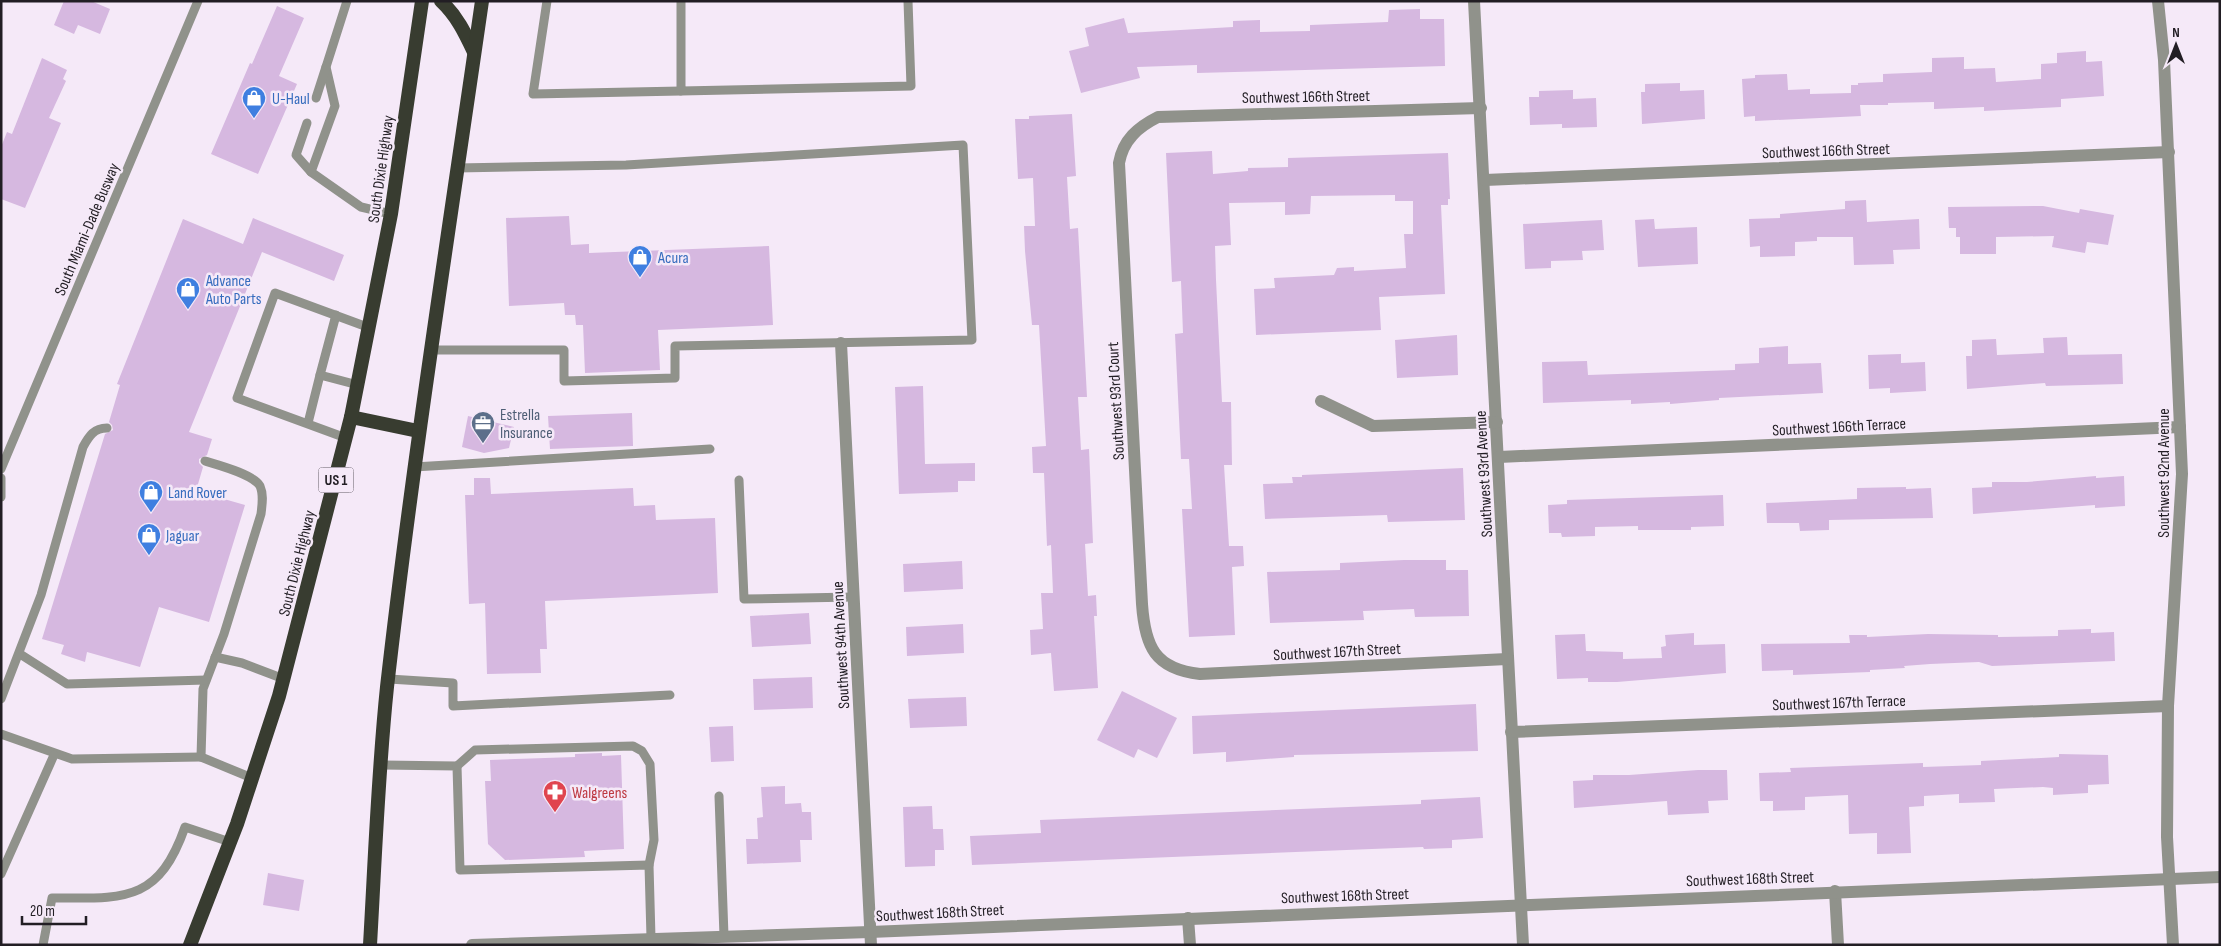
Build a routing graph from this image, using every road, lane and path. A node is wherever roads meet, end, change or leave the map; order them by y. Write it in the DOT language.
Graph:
graph roads {
  1 [pos="198,1"];
  2 [pos="347,1"];
  3 [pos="422,1"];
  4 [pos="441,1"];
  5 [pos="482,1"];
  6 [pos="547,1"];
  7 [pos="682,1"];
  8 [pos="908,1"];
  9 [pos="1474,1"];
  10 [pos="2158,1"];
  11 [pos="474,53"];
  12 [pos="326,67"];
  13 [pos="682,91"];
  14 [pos="316,98"];
  15 [pos="1481,108"];
  16 [pos="307,122"];
  17 [pos="1136,130"];
  18 [pos="2169,152"];
  19 [pos="457,168"];
  20 [pos="310,172"];
  21 [pos="1484,180"];
  22 [pos="391,214"];
  23 [pos="336,315"];
  24 [pos="370,328"];
  25 [pos="841,343"];
  26 [pos="430,350"];
  27 [pos="320,375"];
  28 [pos="358,385"];
  29 [pos="1321,402"];
  30 [pos="352,417"];
  31 [pos="1497,422"];
  32 [pos="308,423"];
  33 [pos="2180,427"];
  34 [pos="107,428"];
  35 [pos="418,431"];
  36 [pos="346,438"];
  37 [pos="710,449"];
  38 [pos="1499,458"];
  39 [pos="205,461"];
  40 [pos="414,466"];
  41 [pos="1,469"];
  42 [pos="1,478"];
  43 [pos="739,480"];
  44 [pos="1,497"];
  45 [pos="853,597"];
  46 [pos="20,654"];
  47 [pos="215,657"];
  48 [pos="1507,659"];
  49 [pos="1169,667"];
  50 [pos="284,679"];
  51 [pos="389,679"];
  52 [pos="206,680"];
  53 [pos="670,695"];
  54 [pos="1,699"];
  55 [pos="2168,706"];
  56 [pos="1511,732"];
  57 [pos="1,734"];
  58 [pos="54,755"];
  59 [pos="201,757"];
  60 [pos="382,765"];
  61 [pos="457,766"];
  62 [pos="252,778"];
  63 [pos="719,796"];
  64 [pos="230,842"];
  65 [pos="649,865"];
  66 [pos="1,874"];
  67 [pos="2220,877"];
  68 [pos="2170,878"];
  69 [pos="1834,891"];
  70 [pos="1520,904"];
  71 [pos="1188,918"];
  72 [pos="870,932"];
  73 [pos="724,936"];
  74 [pos="651,938"];
  75 [pos="579,943"];
  76 [pos="43,945"];
  77 [pos="190,945"];
  78 [pos="370,945"];
  79 [pos="472,945"];
  80 [pos="871,945"];
  81 [pos="1190,945"];
  82 [pos="1522,945"];
  83 [pos="1838,945"];
  84 [pos="2173,945"];
  1 -- 41 [label="lane, South Miami-Dade Busway"];
  2 -- 12 [label="lane"];
  3 -- 22 [label="highway, South Dixie Highway / US 1"];
  4 -- 11 [label="highway"];
  5 -- 11 [label="highway"];
  6 -- 13 [label="lane"];
  7 -- 13 [label="lane"];
  8 -- 13 [label="lane"];
  9 -- 15 [label="street, Southwest 93rd Avenue"];
  10 -- 18 [label="street, Southwest 92nd Avenue"];
  11 -- 19 [label="highway"];
  12 -- 14 [label="lane"];
  12 -- 20 [label="lane"];
  15 -- 17 [label="street, Southwest 166th Street"];
  15 -- 21 [label="street, Southwest 93rd Avenue"];
  16 -- 20 [label="lane"];
  17 -- 49 [label="street, Southwest 93rd Court"];
  18 -- 21 [label="street, Southwest 166th Street"];
  18 -- 33 [label="street, Southwest 92nd Avenue"];
  19 -- 25 [label="lane"];
  19 -- 26 [label="highway"];
  20 -- 22 [label="lane"];
  21 -- 31 [label="street, Southwest 93rd Avenue"];
  22 -- 24 [label="highway, South Dixie Highway / US 1"];
  23 -- 24 [label="lane"];
  23 -- 27 [label="lane"];
  23 -- 32 [label="lane"];
  24 -- 28 [label="highway, South Dixie Highway / US 1"];
  25 -- 26 [label="lane"];
  25 -- 45 [label="street, Southwest 94th Avenue"];
  26 -- 35 [label="highway"];
  27 -- 28 [label="lane"];
  27 -- 32 [label="lane"];
  28 -- 30 [label="highway, South Dixie Highway / US 1"];
  29 -- 31 [label="street"];
  30 -- 35 [label="highway"];
  30 -- 36 [label="highway, South Dixie Highway / US 1"];
  31 -- 38 [label="street, Southwest 93rd Avenue"];
  32 -- 36 [label="lane"];
  33 -- 38 [label="street, Southwest 166th Terrace"];
  33 -- 55 [label="street, Southwest 92nd Avenue"];
  34 -- 46 [label="lane"];
  35 -- 40 [label="highway"];
  36 -- 50 [label="highway, South Dixie Highway / US 1"];
  37 -- 40 [label="lane"];
  38 -- 48 [label="street, Southwest 93rd Avenue"];
  39 -- 47 [label="lane"];
  40 -- 51 [label="highway"];
  42 -- 44 [label="lane"];
  43 -- 45 [label="lane"];
  45 -- 72 [label="street, Southwest 94th Avenue"];
  46 -- 52 [label="lane"];
  46 -- 54 [label="lane"];
  47 -- 50 [label="lane"];
  47 -- 52 [label="lane"];
  48 -- 49 [label="street, Southwest 167th Street"];
  48 -- 56 [label="street, Southwest 93rd Avenue"];
  50 -- 62 [label="highway, South Dixie Highway / US 1"];
  51 -- 53 [label="lane"];
  51 -- 60 [label="highway"];
  52 -- 59 [label="lane"];
  55 -- 56 [label="street, Southwest 167th Terrace"];
  55 -- 68 [label="street, Southwest 92nd Avenue"];
  56 -- 70 [label="street, Southwest 93rd Avenue"];
  57 -- 58 [label="lane"];
  58 -- 59 [label="lane"];
  58 -- 66 [label="lane"];
  59 -- 62 [label="lane"];
  60 -- 61 [label="lane"];
  60 -- 78 [label="highway"];
  61 -- 65 [label="lane"];
  61 -- 65 [label="lane"];
  62 -- 64 [label="highway, South Dixie Highway / US 1"];
  63 -- 73 [label="lane"];
  64 -- 76 [label="lane"];
  64 -- 77 [label="highway, South Dixie Highway / US 1"];
  65 -- 74 [label="lane"];
  67 -- 68 [label="street, Southwest 168th Street"];
  68 -- 69 [label="street, Southwest 168th Street"];
  68 -- 84 [label="street, Southwest 92nd Avenue"];
  69 -- 70 [label="street, Southwest 168th Street"];
  69 -- 83 [label="street"];
  70 -- 71 [label="street, Southwest 168th Street"];
  70 -- 82 [label="street, Southwest 93rd Avenue"];
  71 -- 72 [label="street, Southwest 168th Street"];
  71 -- 81 [label="street"];
  72 -- 73 [label="street, Southwest 168th Street"];
  72 -- 80 [label="street, Southwest 94th Avenue"];
  73 -- 74 [label="street, Southwest 168th Street"];
  74 -- 75 [label="street, Southwest 168th Street"];
  75 -- 79 [label="street, Southwest 168th Street"];
}
